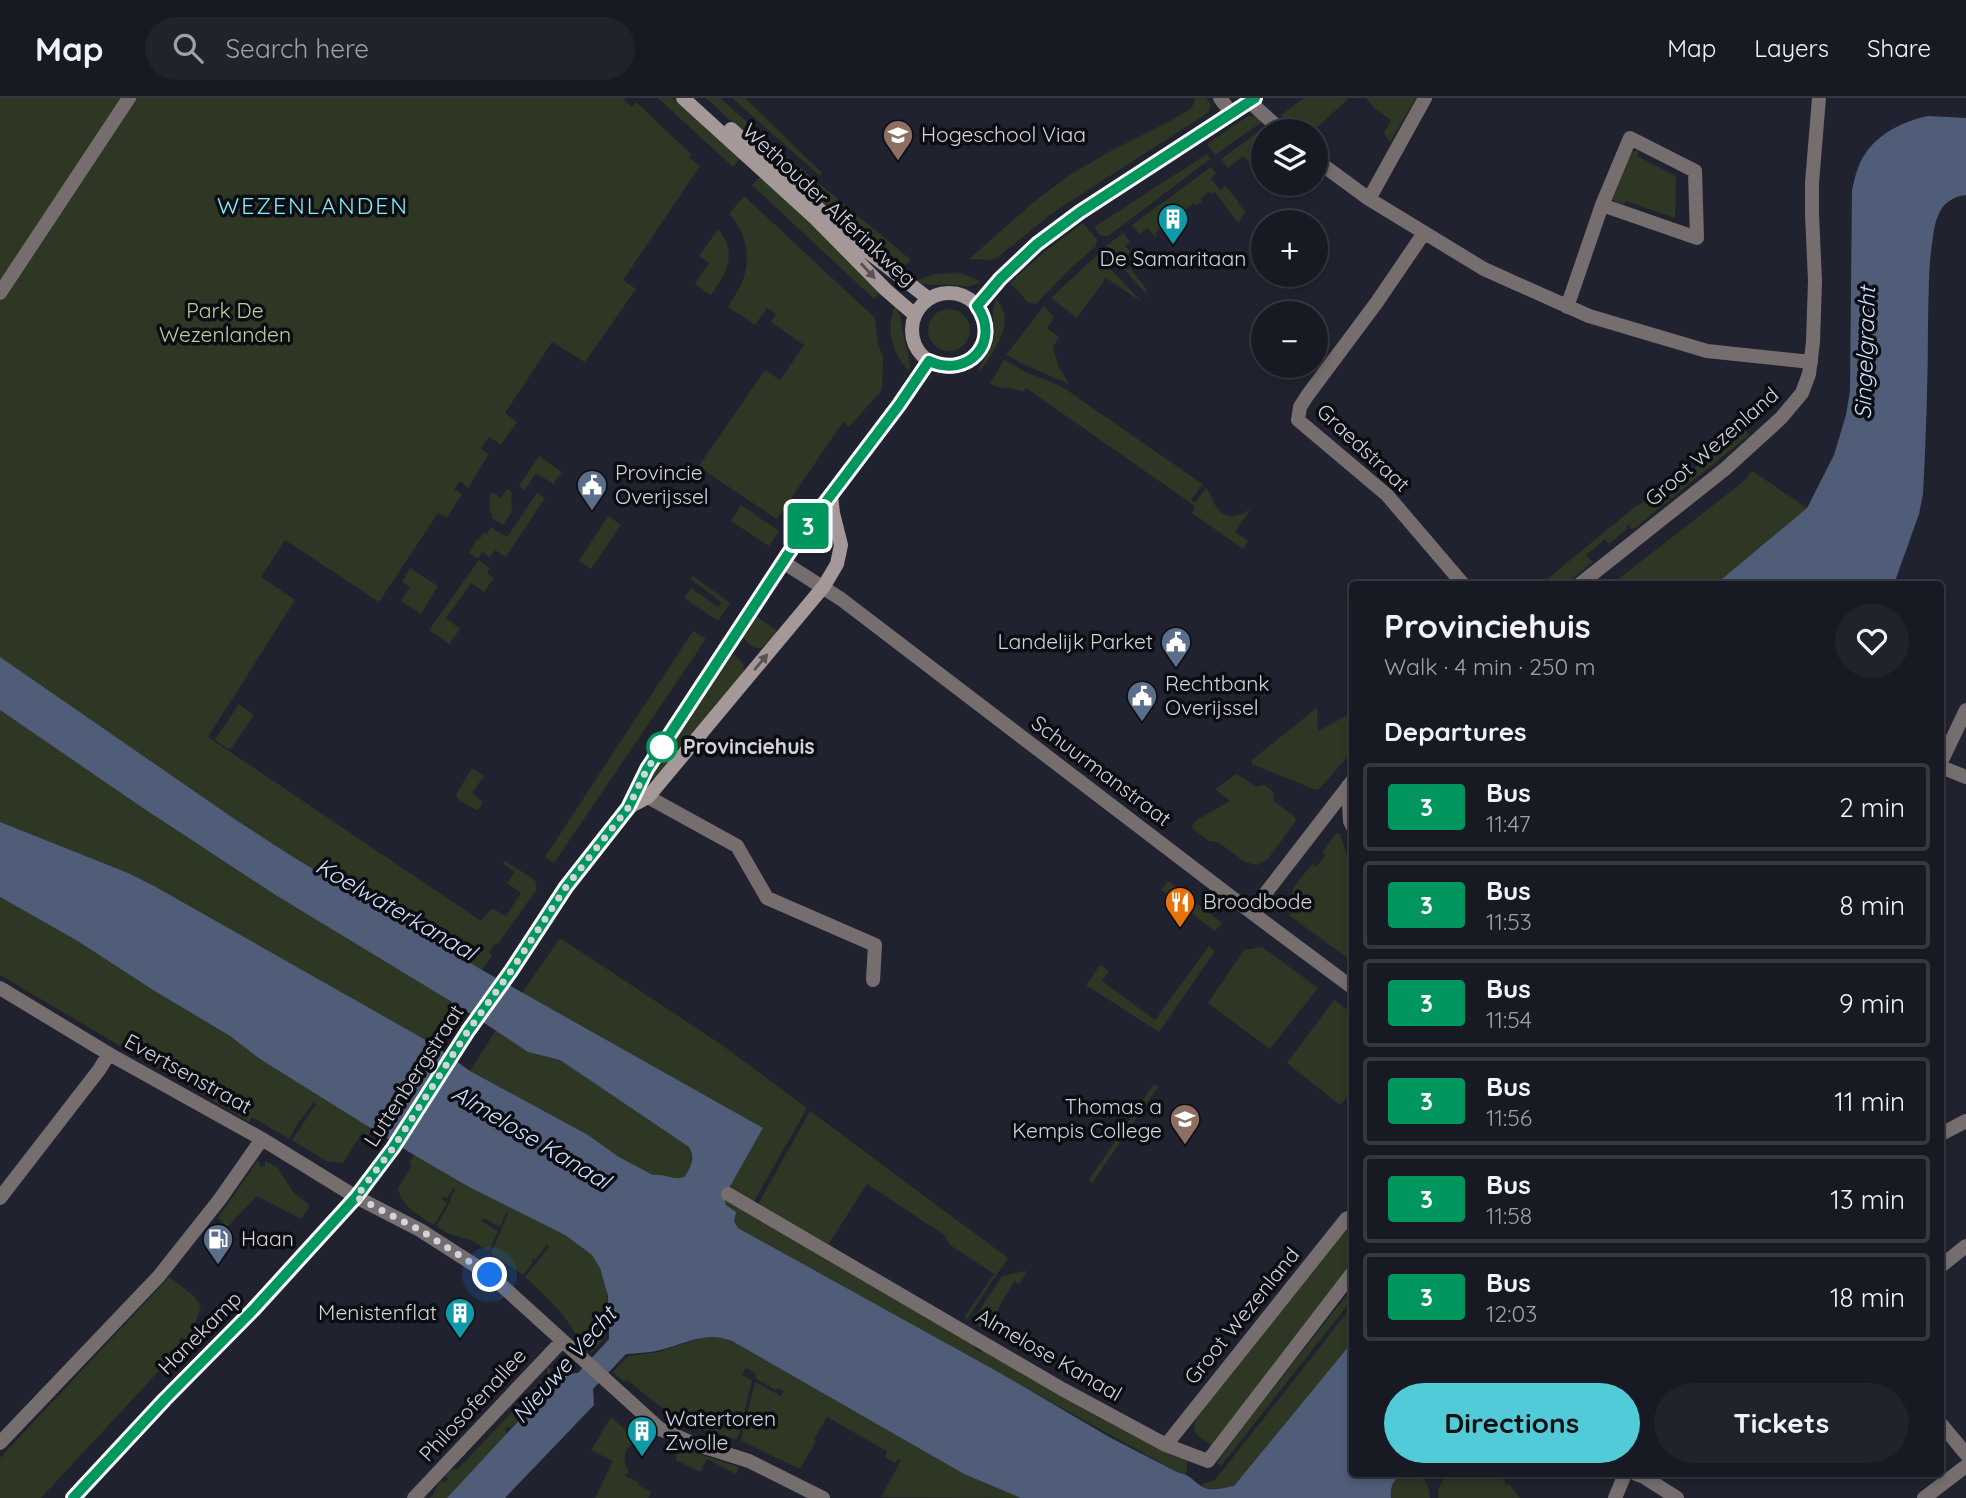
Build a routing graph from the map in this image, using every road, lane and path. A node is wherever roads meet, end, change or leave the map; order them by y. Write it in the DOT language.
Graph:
graph roads {
  1 [pos="129,98"];
  2 [pos="683,98"];
  3 [pos="697,98"];
  4 [pos="1220,98"];
  5 [pos="1425,98"];
  6 [pos="1819,98"];
  7 [pos="1253,100"];
  8 [pos="1232,114"];
  9 [pos="1271,119"];
  10 [pos="1328,169"];
  11 [pos="1369,198"];
  12 [pos="1602,205"];
  13 [pos="1424,233"];
  14 [pos="0,293"];
  15 [pos="929,299"];
  16 [pos="977,306"];
  17 [pos="1567,307"];
  18 [pos="915,315"];
  19 [pos="929,361"];
  20 [pos="1811,362"];
  21 [pos="831,496"];
  22 [pos="783,562"];
  23 [pos="1460,581"];
  24 [pos="1584,581"];
  25 [pos="824,586"];
  26 [pos="1966,710"];
  27 [pos="1944,758"];
  28 [pos="1944,766"];
  29 [pos="1966,777"];
  30 [pos="1349,784"];
  31 [pos="648,796"];
  32 [pos="628,808"];
  33 [pos="1251,912"];
  34 [pos="873,980"];
  35 [pos="1349,985"];
  36 [pos="0,988"];
  37 [pos="109,1054"];
  38 [pos="1966,1121"];
  39 [pos="1944,1133"];
  40 [pos="262,1139"];
  41 [pos="728,1194"];
  42 [pos="356,1197"];
  43 [pos="0,1198"];
  44 [pos="1349,1218"];
  45 [pos="1966,1246"];
  46 [pos="1944,1264"];
  47 [pos="1349,1277"];
  48 [pos="562,1341"];
  49 [pos="1944,1429"];
  50 [pos="0,1443"];
  51 [pos="1166,1445"];
  52 [pos="1965,1466"];
  53 [pos="1624,1477"];
  54 [pos="1643,1477"];
  55 [pos="73,1498"];
  56 [pos="414,1498"];
  57 [pos="823,1498"];
  58 [pos="1615,1498"];
  59 [pos="1677,1498"];
  60 [pos="1924,1498"];
  1 -- 14 [label="street"];
  2 -- 18 [label="main road, Wethouder Alferinkweg, one-way"];
  3 -- 15 [label="main road, Wethouder Alferinkweg"];
  4 -- 8 [label="street"];
  5 -- 11 [label="street"];
  6 -- 20 [label="street, Groot Wezenland"];
  7 -- 8 [label="main road"];
  7 -- 9 [label="street"];
  8 -- 16 [label="main road"];
  10 -- 11 [label="street"];
  11 -- 13 [label="street"];
  12 -- 12 [label="street"];
  12 -- 17 [label="street"];
  13 -- 17 [label="street"];
  13 -- 23 [label="street, Graedstraat"];
  15 -- 16 [label="main road"];
  15 -- 18 [label="main road"];
  16 -- 19 [label="main road"];
  17 -- 20 [label="street"];
  18 -- 19 [label="main road"];
  19 -- 21 [label="main road, Luttenbergstraat"];
  20 -- 24 [label="street, Groot Wezenland"];
  21 -- 22 [label="main road, Luttenbergstraat"];
  21 -- 25 [label="main road, Luttenbergstraat"];
  22 -- 25 [label="street"];
  22 -- 32 [label="main road, Luttenbergstraat"];
  31 -- 25 [label="main road, Luttenbergstraat, one-way"];
  25 -- 33 [label="street, Schuurmanstraat"];
  26 -- 27 [label="street"];
  28 -- 29 [label="street"];
  30 -- 33 [label="street"];
  31 -- 32 [label="main road, Luttenbergstraat"];
  31 -- 34 [label="street"];
  32 -- 42 [label="main road, Luttenbergstraat"];
  33 -- 35 [label="street, Schuurmanstraat"];
  36 -- 37 [label="street, Evertsenstraat"];
  37 -- 40 [label="street, Evertsenstraat"];
  37 -- 43 [label="street"];
  38 -- 39 [label="street"];
  40 -- 42 [label="street, Evertsenstraat"];
  40 -- 50 [label="street"];
  41 -- 51 [label="street, Almelose Kanaal"];
  42 -- 48 [label="street, Evertsenstraat"];
  42 -- 55 [label="main road, Hanekamp"];
  44 -- 51 [label="street, Groot Wezenland"];
  45 -- 46 [label="street"];
  47 -- 51 [label="street, Almelose Kanaal"];
  48 -- 56 [label="street, Philosofenallee"];
  48 -- 57 [label="street, Evertsenstraat"];
  49 -- 52 [label="street"];
  52 -- 60 [label="street"];
  53 -- 58 [label="street"];
  54 -- 59 [label="street"];
}
